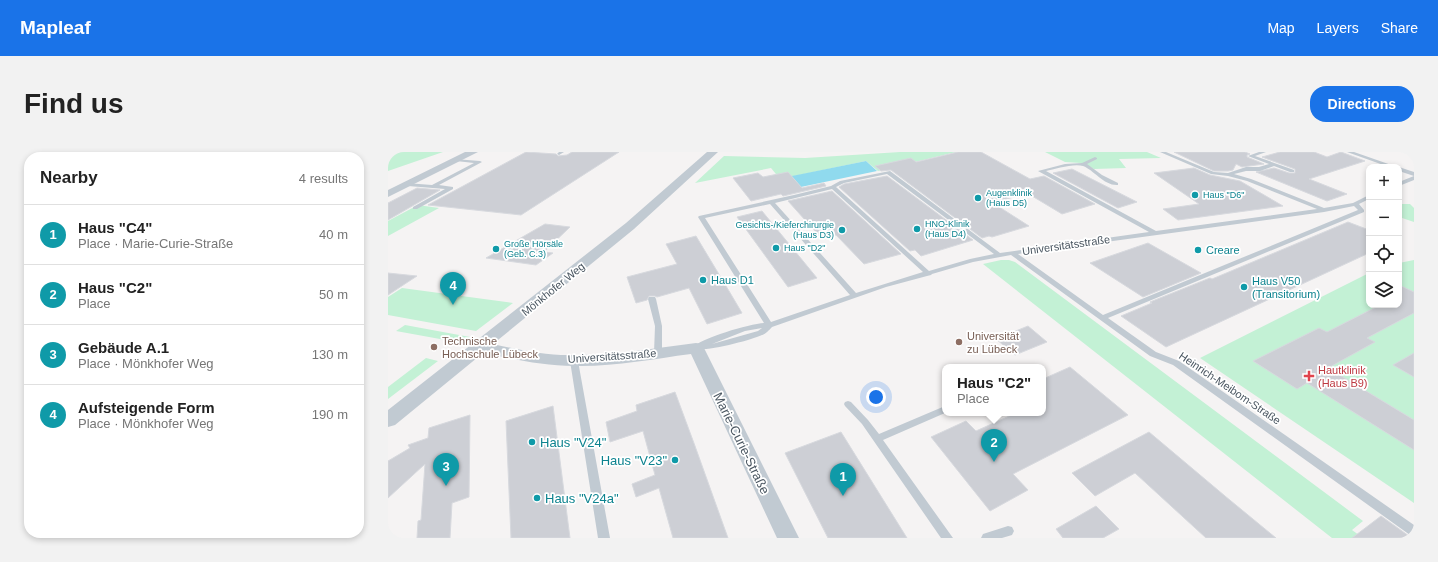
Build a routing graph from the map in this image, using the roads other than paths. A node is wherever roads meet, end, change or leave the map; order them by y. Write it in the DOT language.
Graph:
graph roads {
  1 [pos="473,152"];
  2 [pos="713,152"];
  3 [pos="1162,152"];
  4 [pos="1264,152"];
  5 [pos="1348,152"];
  6 [pos="1095,158"];
  7 [pos="456,160"];
  8 [pos="1083,164"];
  9 [pos="1274,164"];
  10 [pos="1385,164"];
  11 [pos="1402,170"];
  12 [pos="1292,171"];
  13 [pos="1228,174"];
  14 [pos="1414,174"];
  15 [pos="1414,178"];
  16 [pos="1402,183"];
  17 [pos="408,184"];
  18 [pos="1116,184"];
  19 [pos="432,186"];
  20 [pos="833,187"];
  21 [pos="388,194"];
  22 [pos="1366,198"];
  23 [pos="772,203"];
  24 [pos="1355,204"];
  25 [pos="415,208"];
  26 [pos="1325,210"];
  27 [pos="1153,232"];
  28 [pos="1012,253"];
  29 [pos="999,255"];
  30 [pos="929,274"];
  31 [pos="854,296"];
  32 [pos="652,299"];
  33 [pos="1102,318"];
  34 [pos="769,325"];
  35 [pos="481,347"];
  36 [pos="696,348"];
  37 [pos="658,353"];
  38 [pos="574,361"];
  39 [pos="848,404"];
  40 [pos="942,410"];
  41 [pos="388,420"];
  42 [pos="876,439"];
  43 [pos="1008,531"];
  44 [pos="1414,531"];
  45 [pos="992,537"];
  46 [pos="604,538"];
  47 [pos="788,538"];
  48 [pos="947,538"];
  1 -- 7 [label="street"];
  2 -- 35 [label="street, Mönkhofer Weg"];
  3 -- 13 [label="lane"];
  4 -- 9 [label="lane"];
  5 -- 10 [label="lane"];
  6 -- 8 [label="lane"];
  7 -- 17 [label="street"];
  7 -- 19 [label="lane"];
  8 -- 18 [label="lane"];
  8 -- 27 [label="lane"];
  9 -- 12 [label="lane"];
  9 -- 13 [label="lane"];
  11 -- 14 [label="lane"];
  13 -- 26 [label="lane"];
  15 -- 16 [label="lane"];
  17 -- 19 [label="lane"];
  17 -- 21 [label="street"];
  19 -- 25 [label="lane"];
  20 -- 23 [label="lane"];
  20 -- 29 [label="lane"];
  20 -- 30 [label="lane"];
  22 -- 24 [label="lane, Universitätsstraße"];
  23 -- 31 [label="lane"];
  23 -- 34 [label="lane"];
  24 -- 26 [label="lane, Universitätsstraße"];
  24 -- 33 [label="lane"];
  26 -- 27 [label="lane, Universitätsstraße"];
  27 -- 28 [label="lane, Universitätsstraße"];
  28 -- 29 [label="lane, Universitätsstraße"];
  28 -- 33 [label="lane, Heinrich-Meibom-Straße"];
  29 -- 30 [label="lane, Universitätsstraße"];
  30 -- 31 [label="lane, Universitätsstraße"];
  31 -- 34 [label="lane, Universitätsstraße"];
  32 -- 37 [label="lane"];
  33 -- 44 [label="lane, Heinrich-Meibom-Straße"];
  34 -- 36 [label="lane, Universitätsstraße"];
  35 -- 38 [label="street, Universitätsstraße"];
  35 -- 41 [label="street, Mönkhofer Weg"];
  36 -- 37 [label="street, Universitätsstraße"];
  36 -- 47 [label="street, Marie-Curie-Straße"];
  37 -- 38 [label="street, Universitätsstraße"];
  38 -- 46 [label="lane"];
  39 -- 42 [label="lane"];
  40 -- 42 [label="lane"];
  42 -- 48 [label="lane"];
  43 -- 45 [label="lane"];
}
